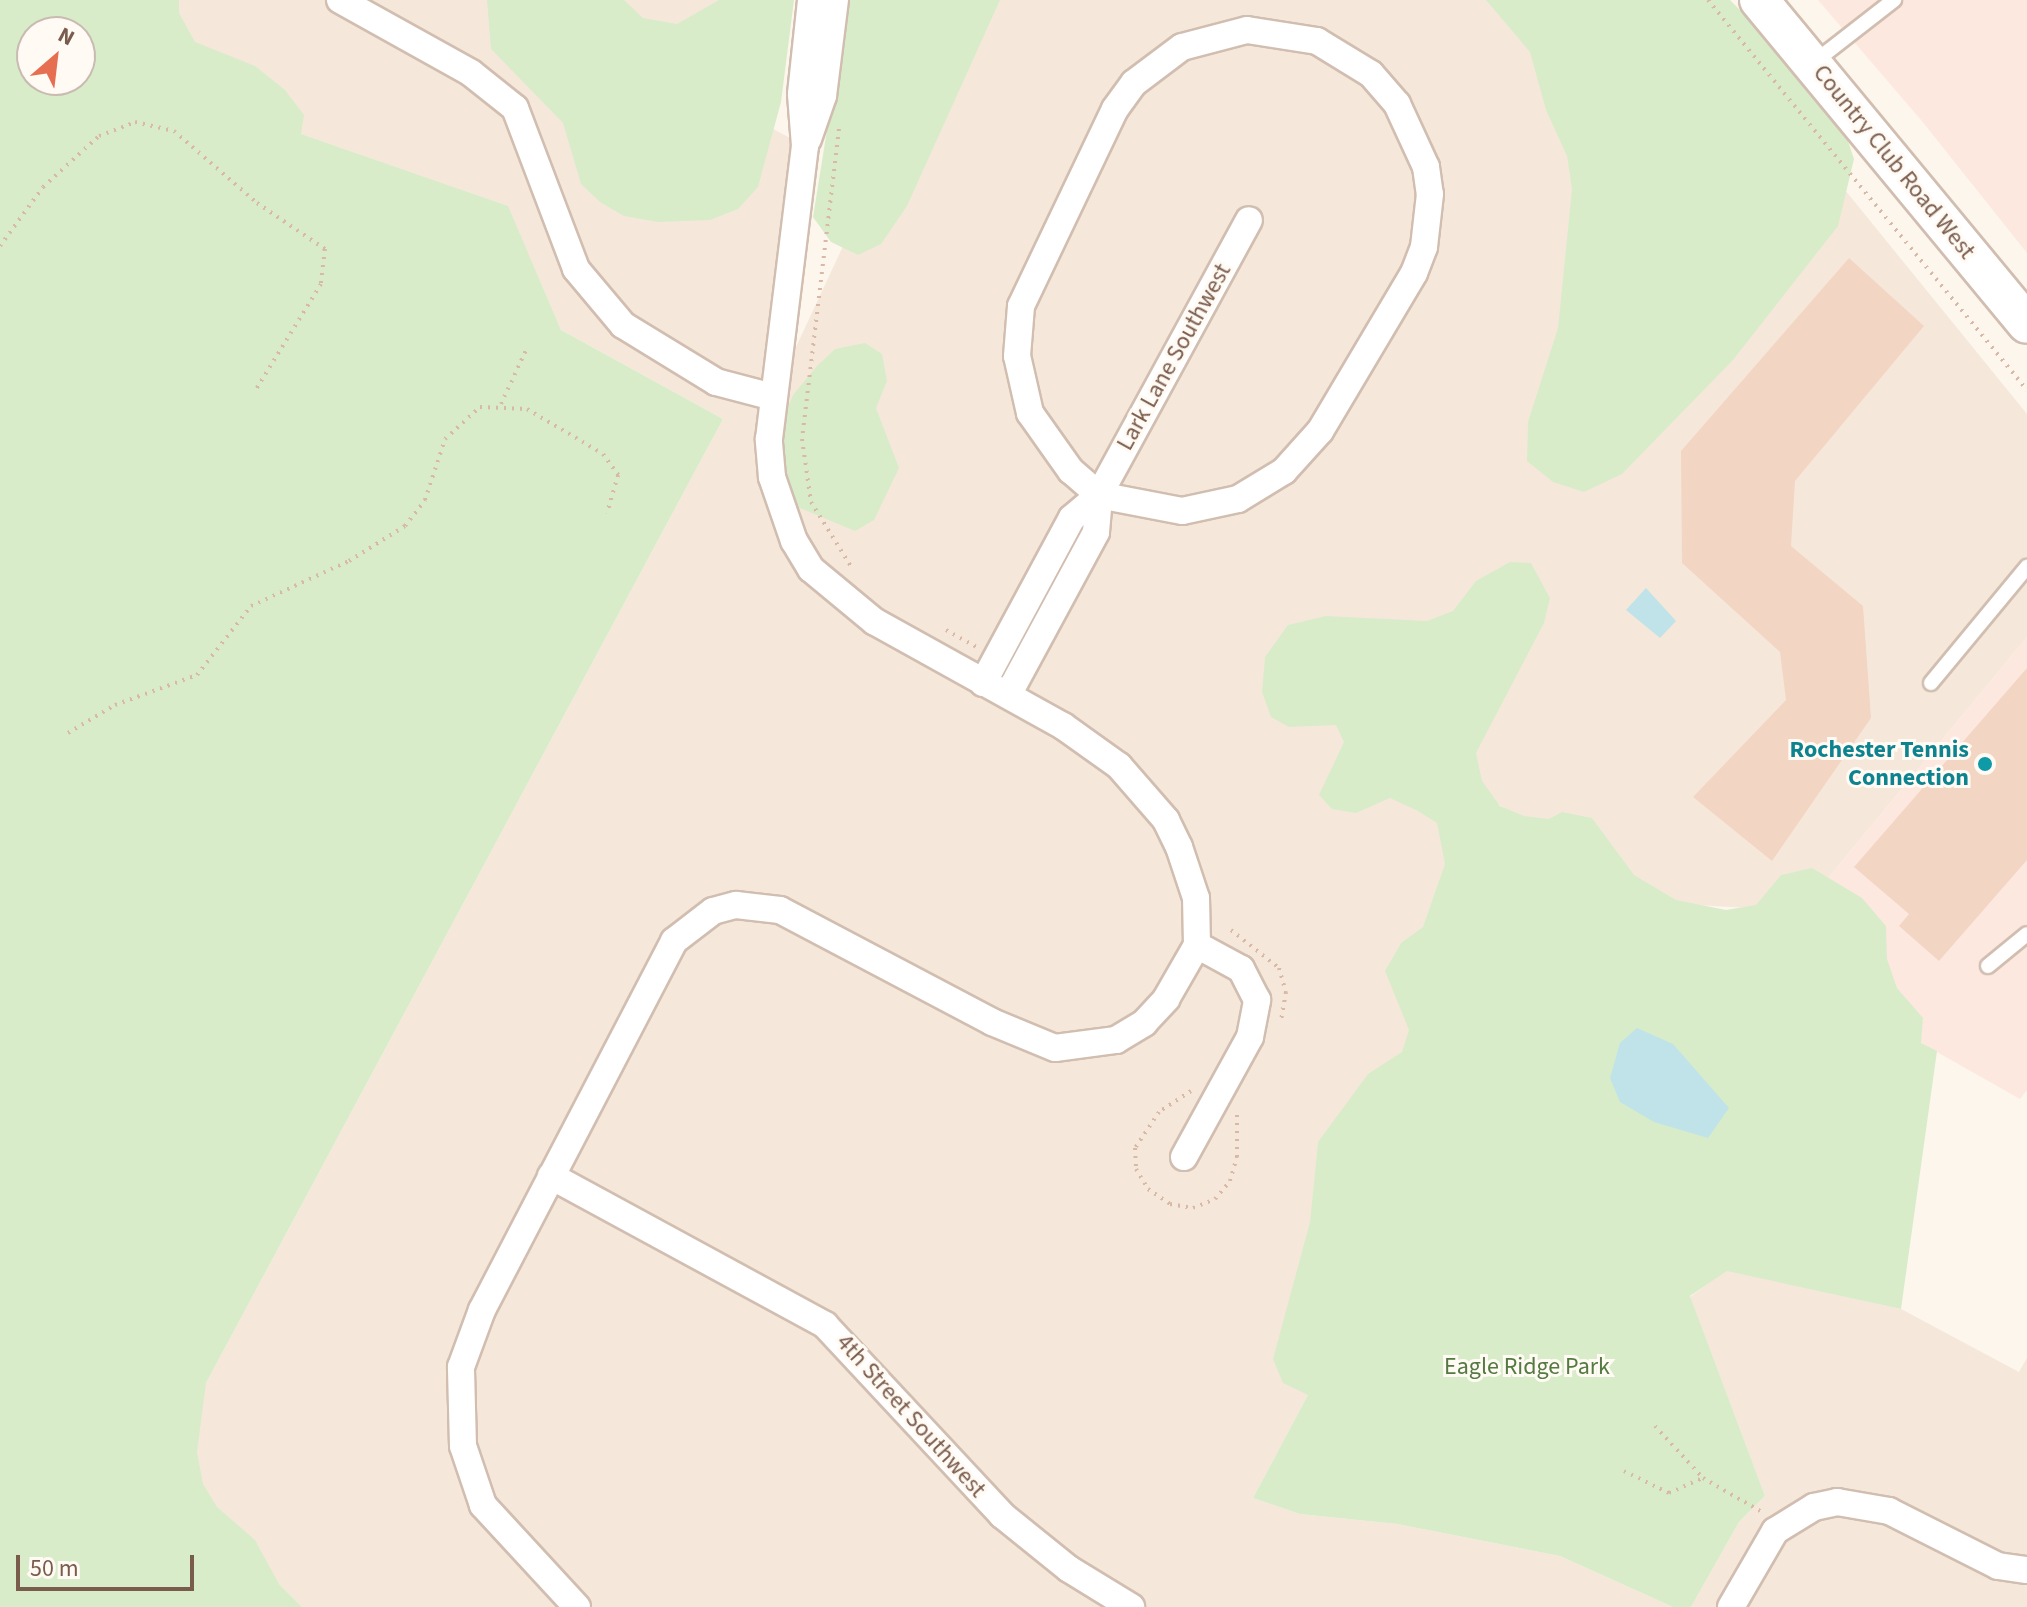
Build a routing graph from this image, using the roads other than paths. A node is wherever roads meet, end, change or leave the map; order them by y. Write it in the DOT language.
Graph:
graph roads {
  1 [pos="340,0"];
  2 [pos="811,0"];
  3 [pos="835,0"];
  4 [pos="1759,0"];
  5 [pos="1894,0"];
  6 [pos="1813,63"];
  7 [pos="805,146"];
  8 [pos="1249,220"];
  9 [pos="2027,324"];
  10 [pos="773,397"];
  11 [pos="1099,495"];
  12 [pos="2027,567"];
  13 [pos="983,683"];
  14 [pos="1931,683"];
  15 [pos="1008,695"];
  16 [pos="2027,934"];
  17 [pos="1197,945"];
  18 [pos="1988,966"];
  19 [pos="1184,1157"];
  20 [pos="551,1176"];
  21 [pos="2027,1570"];
  22 [pos="577,1607"];
  23 [pos="1131,1607"];
  24 [pos="1731,1607"];
  1 -- 10 [label="street"];
  2 -- 7 [label="street"];
  3 -- 7 [label="street"];
  4 -- 6 [label="main road, Country Club Road West"];
  5 -- 6 [label="lane"];
  6 -- 9 [label="main road, Country Club Road West"];
  7 -- 10 [label="street"];
  8 -- 11 [label="street, Lark Lane Southwest"];
  10 -- 13 [label="street"];
  11 -- 11 [label="street"];
  11 -- 13 [label="street, Lark Lane Southwest"];
  11 -- 15 [label="street, Lark Lane Southwest"];
  12 -- 14 [label="lane"];
  13 -- 15 [label="street"];
  15 -- 17 [label="street"];
  16 -- 18 [label="lane"];
  17 -- 19 [label="street"];
  17 -- 20 [label="street"];
  20 -- 22 [label="street"];
  20 -- 23 [label="street, 4th Street Southwest"];
  21 -- 24 [label="street"];
}
